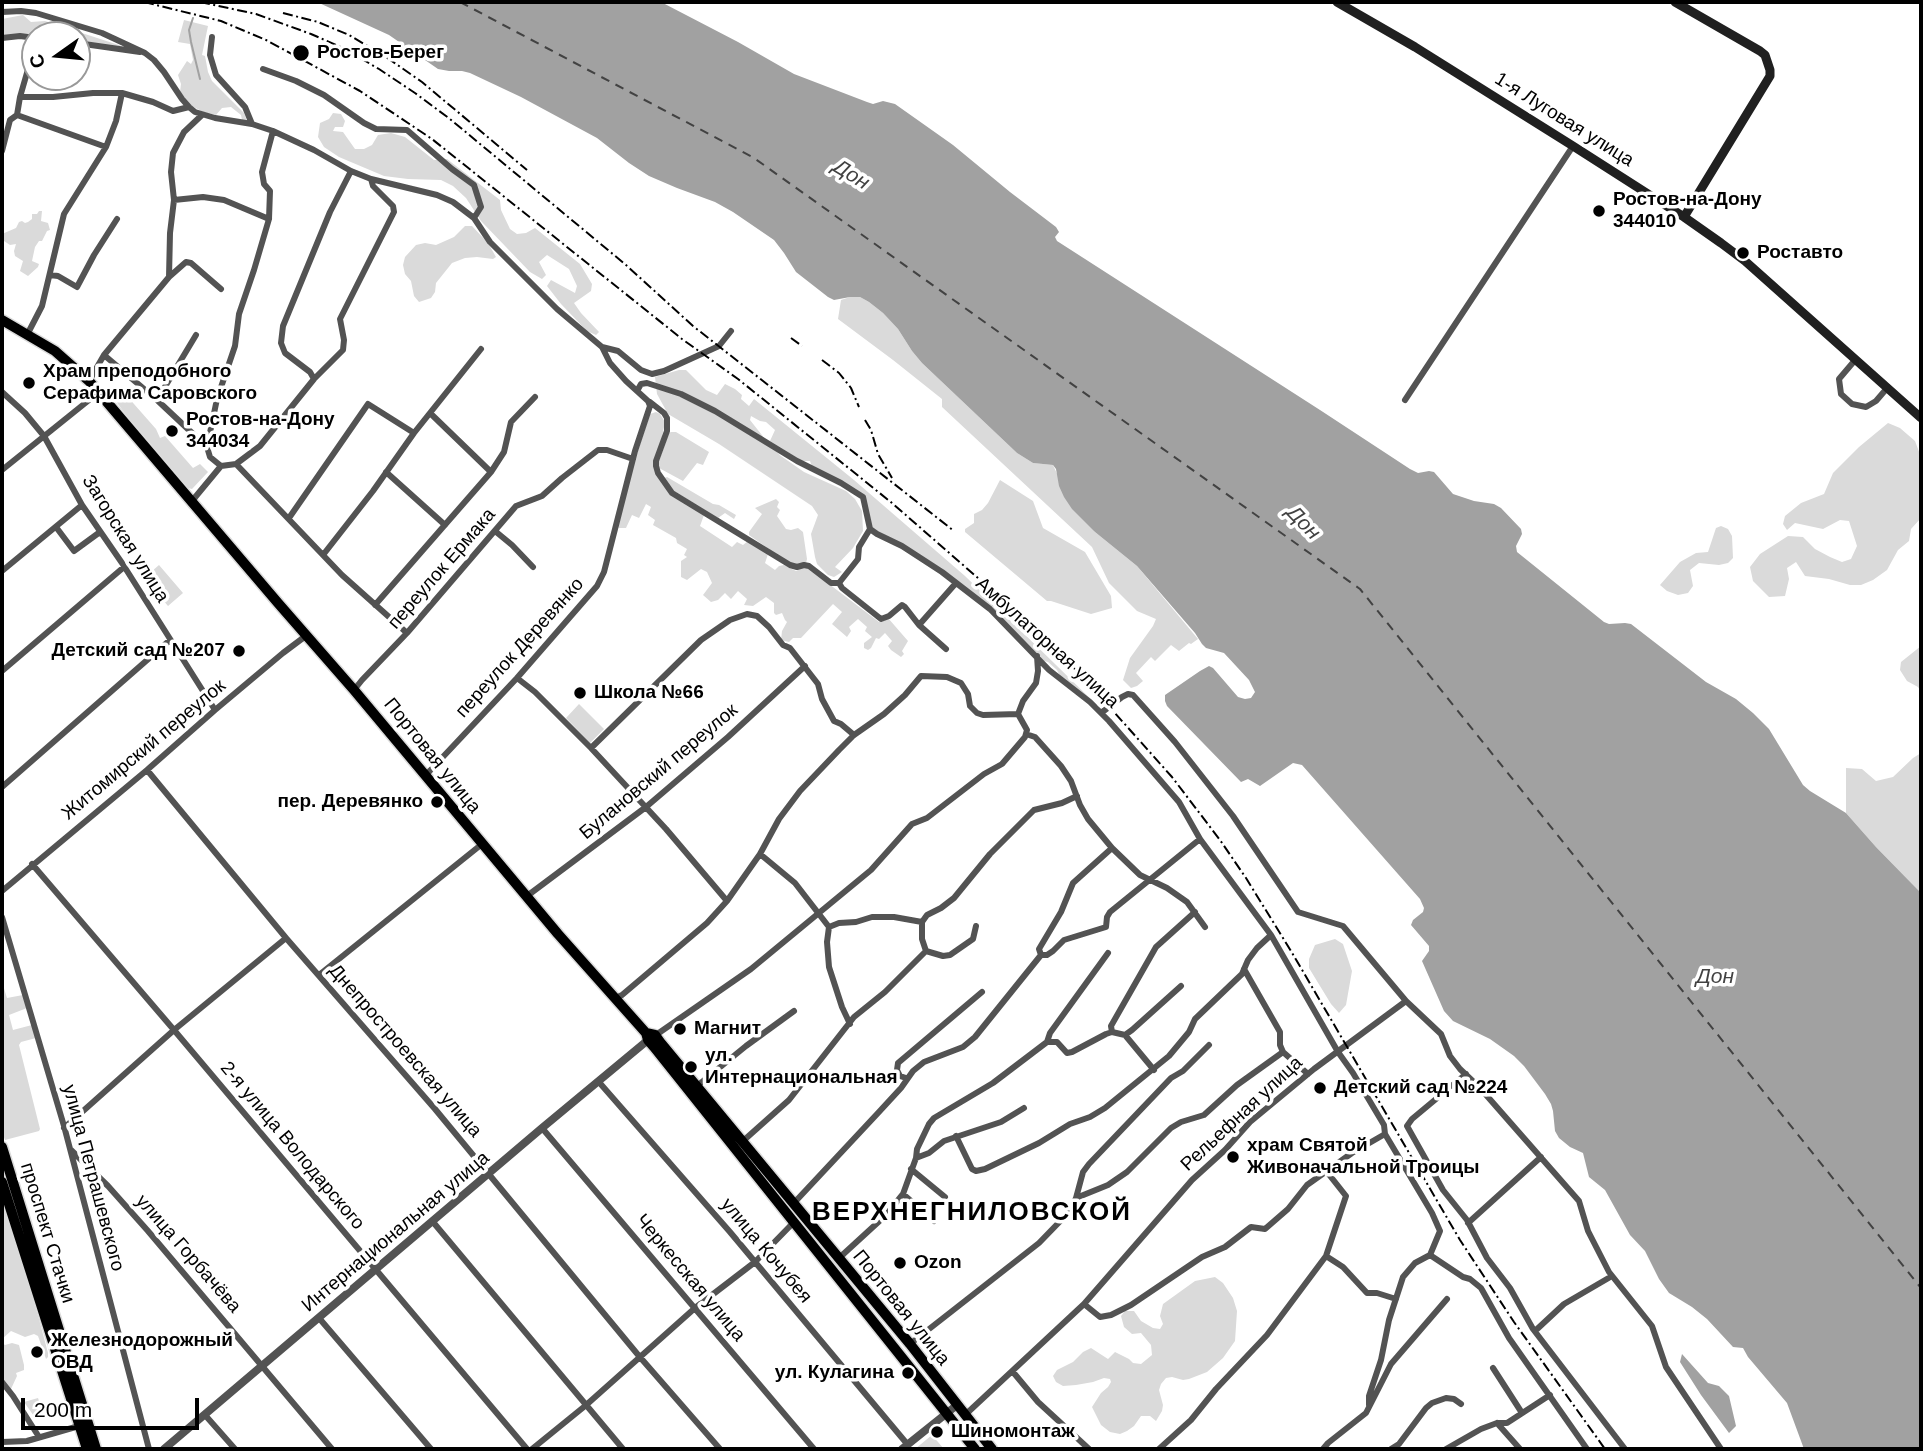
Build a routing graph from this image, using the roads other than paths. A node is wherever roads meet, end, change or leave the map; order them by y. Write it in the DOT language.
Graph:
graph roads {
  1 [pos="1337,2"];
  2 [pos="1675,2"];
  3 [pos="2,12"];
  4 [pos="21,36"];
  5 [pos="212,37"];
  6 [pos="2,38"];
  7 [pos="91,45"];
  8 [pos="145,53"];
  9 [pos="264,69"];
  10 [pos="22,91"];
  11 [pos="122,93"];
  12 [pos="20,97"];
  13 [pos="189,107"];
  14 [pos="17,115"];
  15 [pos="202,115"];
  16 [pos="6,119"];
  17 [pos="252,124"];
  18 [pos="273,131"];
  19 [pos="1573,146"];
  20 [pos="106,147"];
  21 [pos="2,151"];
  22 [pos="351,171"];
  23 [pos="371,179"];
  24 [pos="174,200"];
  25 [pos="1685,217"];
  26 [pos="474,218"];
  27 [pos="117,219"];
  28 [pos="269,219"];
  29 [pos="50,275"];
  30 [pos="169,278"];
  31 [pos="221,289"];
  32 [pos="2,320"];
  33 [pos="731,331"];
  34 [pos="27,335"];
  35 [pos="196,335"];
  36 [pos="602,347"];
  37 [pos="481,349"];
  38 [pos="104,355"];
  39 [pos="1856,359"];
  40 [pos="314,379"];
  41 [pos="89,381"];
  42 [pos="1888,387"];
  43 [pos="637,391"];
  44 [pos="2,392"];
  45 [pos="99,392"];
  46 [pos="535,397"];
  47 [pos="157,400"];
  48 [pos="1405,400"];
  49 [pos="649,403"];
  50 [pos="430,413"];
  51 [pos="1921,418"];
  52 [pos="414,433"];
  53 [pos="44,436"];
  54 [pos="206,447"];
  55 [pos="633,459"];
  56 [pos="236,464"];
  57 [pos="221,466"];
  58 [pos="2,470"];
  59 [pos="386,472"];
  60 [pos="491,472"];
  61 [pos="192,501"];
  62 [pos="82,505"];
  63 [pos="289,518"];
  64 [pos="444,525"];
  65 [pos="56,527"];
  66 [pos="870,529"];
  67 [pos="495,531"];
  68 [pos="100,532"];
  69 [pos="323,555"];
  70 [pos="124,567"];
  71 [pos="533,567"];
  72 [pos="2,571"];
  73 [pos="839,583"];
  74 [pos="956,583"];
  75 [pos="375,605"];
  76 [pos="919,625"];
  77 [pos="407,633"];
  78 [pos="307,635"];
  79 [pos="170,640"];
  80 [pos="946,649"];
  81 [pos="1037,656"];
  82 [pos="805,666"];
  83 [pos="2,671"];
  84 [pos="517,678"];
  85 [pos="355,690"];
  86 [pos="215,710"];
  87 [pos="1101,713"];
  88 [pos="1018,714"];
  89 [pos="1026,734"];
  90 [pos="854,735"];
  91 [pos="591,748"];
  92 [pos="147,770"];
  93 [pos="425,776"];
  94 [pos="2,787"];
  95 [pos="1077,796"];
  96 [pos="646,807"];
  97 [pos="1200,839"];
  98 [pos="482,844"];
  99 [pos="1112,848"];
  100 [pos="760,853"];
  101 [pos="32,864"];
  102 [pos="1150,880"];
  103 [pos="2,891"];
  104 [pos="527,896"];
  105 [pos="727,901"];
  106 [pos="819,912"];
  107 [pos="1195,912"];
  108 [pos="2,917"];
  109 [pos="922,922"];
  110 [pos="976,926"];
  111 [pos="829,927"];
  112 [pos="1205,927"];
  113 [pos="1271,935"];
  114 [pos="286,938"];
  115 [pos="926,951"];
  116 [pos="1108,953"];
  117 [pos="1041,955"];
  118 [pos="1244,969"];
  119 [pos="318,975"];
  120 [pos="1181,986"];
  121 [pos="982,992"];
  122 [pos="614,999"];
  123 [pos="1406,1001"];
  124 [pos="794,1011"];
  125 [pos="850,1024"];
  126 [pos="174,1030"];
  127 [pos="1112,1032"];
  128 [pos="1125,1035"];
  129 [pos="650,1036"];
  130 [pos="1047,1042"];
  131 [pos="1209,1045"];
  132 [pos="1283,1052"];
  133 [pos="1338,1052"];
  134 [pos="1154,1070"];
  135 [pos="1308,1074"];
  136 [pos="1466,1074"];
  137 [pos="906,1079"];
  138 [pos="598,1081"];
  139 [pos="697,1086"];
  140 [pos="1024,1108"];
  141 [pos="64,1128"];
  142 [pos="542,1128"];
  143 [pos="1385,1134"];
  144 [pos="956,1136"];
  145 [pos="743,1141"];
  146 [pos="2,1147"];
  147 [pos="69,1148"];
  148 [pos="1541,1157"];
  149 [pos="916,1158"];
  150 [pos="911,1169"];
  151 [pos="1327,1172"];
  152 [pos="490,1174"];
  153 [pos="2,1182"];
  154 [pos="903,1194"];
  155 [pos="945,1197"];
  156 [pos="1076,1198"];
  157 [pos="793,1204"];
  158 [pos="934,1221"];
  159 [pos="433,1222"];
  160 [pos="794,1222"];
  161 [pos="1468,1223"];
  162 [pos="1430,1255"];
  163 [pos="1326,1256"];
  164 [pos="838,1259"];
  165 [pos="755,1262"];
  166 [pos="376,1271"];
  167 [pos="1612,1276"];
  168 [pos="1396,1299"];
  169 [pos="1447,1299"];
  170 [pos="1084,1304"];
  171 [pos="695,1308"];
  172 [pos="319,1318"];
  173 [pos="1535,1331"];
  174 [pos="909,1344"];
  175 [pos="639,1356"];
  176 [pos="262,1367"];
  177 [pos="1493,1368"];
  178 [pos="1013,1372"];
  179 [pos="2,1382"];
  180 [pos="1550,1395"];
  181 [pos="1461,1404"];
  182 [pos="957,1405"];
  183 [pos="585,1406"];
  184 [pos="1369,1407"];
  185 [pos="946,1413"];
  186 [pos="1522,1413"];
  187 [pos="205,1415"];
  188 [pos="965,1415"];
  189 [pos="1497,1423"];
  190 [pos="79,1426"];
  191 [pos="39,1437"];
  192 [pos="2,1442"];
  193 [pos="905,1447"];
  194 [pos="87,1449"];
  195 [pos="96,1449"];
  196 [pos="149,1449"];
  197 [pos="164,1449"];
  198 [pos="235,1449"];
  199 [pos="332,1449"];
  200 [pos="431,1449"];
  201 [pos="530,1449"];
  202 [pos="623,1449"];
  203 [pos="720,1449"];
  204 [pos="814,1449"];
  205 [pos="975,1449"];
  206 [pos="992,1449"];
  207 [pos="1089,1449"];
  208 [pos="1159,1449"];
  209 [pos="1324,1449"];
  210 [pos="1391,1449"];
  211 [pos="1446,1449"];
  212 [pos="1520,1449"];
  213 [pos="1587,1449"];
  214 [pos="1625,1449"];
  215 [pos="1721,1449"];
  1 -- 19 [label="main road, 1-я Луговая улица"];
  2 -- 25 [label="main road"];
  3 -- 8 [label="street"];
  4 -- 6 [label="street"];
  5 -- 17 [label="street"];
  7 -- 8 [label="street"];
  8 -- 13 [label="street"];
  9 -- 26 [label="street"];
  10 -- 12 [label="street"];
  11 -- 12 [label="street"];
  11 -- 13 [label="street"];
  11 -- 20 [label="street"];
  12 -- 14 [label="street"];
  13 -- 15 [label="street"];
  14 -- 16 [label="street"];
  14 -- 20 [label="street"];
  15 -- 17 [label="street"];
  15 -- 24 [label="street"];
  16 -- 21 [label="street"];
  17 -- 18 [label="street"];
  18 -- 22 [label="street"];
  18 -- 28 [label="street"];
  19 -- 25 [label="main road, 1-я Луговая улица"];
  19 -- 48 [label="street"];
  20 -- 29 [label="street"];
  22 -- 23 [label="street"];
  22 -- 40 [label="street"];
  23 -- 26 [label="street"];
  23 -- 40 [label="street"];
  24 -- 28 [label="street"];
  24 -- 30 [label="street"];
  25 -- 39 [label="main road, 1-я Луговая улица"];
  26 -- 36 [label="street"];
  27 -- 29 [label="street"];
  28 -- 54 [label="street"];
  29 -- 34 [label="street"];
  30 -- 31 [label="street"];
  30 -- 38 [label="street"];
  32 -- 34 [label="main road, Портовая улица"];
  33 -- 36 [label="street"];
  34 -- 41 [label="main road, Портовая улица"];
  35 -- 47 [label="street"];
  36 -- 43 [label="street"];
  37 -- 50 [label="street"];
  38 -- 41 [label="street"];
  38 -- 47 [label="street"];
  39 -- 42 [label="main road, 1-я Луговая улица"];
  39 -- 42 [label="street"];
  40 -- 56 [label="street"];
  41 -- 45 [label="main road, Портовая улица"];
  42 -- 51 [label="main road, 1-я Луговая улица"];
  43 -- 49 [label="street"];
  43 -- 66 [label="street"];
  44 -- 53 [label="street, Загорская улица"];
  45 -- 53 [label="street"];
  45 -- 61 [label="main road, Портовая улица"];
  46 -- 60 [label="street"];
  47 -- 54 [label="street"];
  49 -- 55 [label="street, переулок Деревянко"];
  49 -- 73 [label="street"];
  50 -- 52 [label="street"];
  50 -- 60 [label="street"];
  52 -- 59 [label="street"];
  52 -- 63 [label="street"];
  53 -- 58 [label="street"];
  53 -- 62 [label="street, Загорская улица"];
  54 -- 57 [label="street"];
  55 -- 67 [label="street, переулок Ермака"];
  55 -- 84 [label="street, переулок Деревянко"];
  56 -- 57 [label="street"];
  56 -- 63 [label="street"];
  57 -- 61 [label="street"];
  59 -- 64 [label="street"];
  59 -- 69 [label="street"];
  60 -- 64 [label="street"];
  61 -- 78 [label="main road, Портовая улица"];
  62 -- 65 [label="street"];
  62 -- 68 [label="street, Загорская улица"];
  63 -- 69 [label="street"];
  64 -- 75 [label="street"];
  65 -- 68 [label="street"];
  65 -- 72 [label="street"];
  66 -- 73 [label="street"];
  66 -- 74 [label="street, Амбулаторная улица"];
  67 -- 71 [label="street"];
  67 -- 77 [label="street, переулок Ермака"];
  68 -- 70 [label="street, Загорская улица"];
  69 -- 75 [label="street"];
  70 -- 79 [label="street, Загорская улица"];
  70 -- 83 [label="street"];
  73 -- 76 [label="street"];
  74 -- 76 [label="street"];
  74 -- 81 [label="street, Амбулаторная улица"];
  75 -- 77 [label="street"];
  76 -- 80 [label="street"];
  77 -- 85 [label="street, переулок Ермака"];
  78 -- 85 [label="main road, Портовая улица"];
  78 -- 86 [label="street, Житомирский переулок"];
  79 -- 86 [label="street, Загорская улица"];
  79 -- 94 [label="street"];
  81 -- 87 [label="street, Амбулаторная улица"];
  81 -- 88 [label="street"];
  82 -- 90 [label="street"];
  82 -- 91 [label="street"];
  82 -- 96 [label="street, Булановский переулок"];
  84 -- 91 [label="street"];
  84 -- 93 [label="street, переулок Деревянко"];
  85 -- 93 [label="main road, Портовая улица"];
  86 -- 92 [label="street, Житомирский переулок"];
  87 -- 97 [label="street, Амбулаторная улица"];
  87 -- 123 [label="street"];
  88 -- 89 [label="street"];
  88 -- 90 [label="street"];
  89 -- 95 [label="street"];
  89 -- 106 [label="street"];
  90 -- 100 [label="street"];
  91 -- 96 [label="street"];
  92 -- 101 [label="street, Житомирский переулок"];
  92 -- 114 [label="street, Днепростроевская улица"];
  93 -- 98 [label="main road, Портовая улица"];
  95 -- 99 [label="street"];
  95 -- 109 [label="street"];
  96 -- 104 [label="street, Булановский переулок"];
  96 -- 105 [label="street"];
  97 -- 102 [label="street"];
  97 -- 113 [label="street, Амбулаторная улица"];
  98 -- 104 [label="main road, Портовая улица"];
  98 -- 119 [label="street"];
  99 -- 102 [label="street"];
  99 -- 117 [label="street"];
  100 -- 105 [label="street"];
  100 -- 106 [label="street"];
  101 -- 103 [label="street, Житомирский переулок"];
  101 -- 126 [label="street, 2-я улица Володарского"];
  102 -- 107 [label="street"];
  102 -- 117 [label="street"];
  104 -- 122 [label="main road, Портовая улица"];
  105 -- 122 [label="street"];
  106 -- 111 [label="street"];
  106 -- 129 [label="street"];
  107 -- 112 [label="street"];
  107 -- 127 [label="street"];
  108 -- 141 [label="street, улица Петрашевского"];
  109 -- 111 [label="street"];
  109 -- 115 [label="street"];
  110 -- 115 [label="street"];
  111 -- 125 [label="street"];
  113 -- 118 [label="street"];
  113 -- 133 [label="street, Амбулаторная улица"];
  114 -- 119 [label="street, Днепростроевская улица"];
  114 -- 126 [label="street"];
  115 -- 125 [label="street"];
  116 -- 130 [label="street"];
  117 -- 137 [label="street"];
  118 -- 132 [label="street"];
  118 -- 134 [label="street"];
  119 -- 152 [label="street, Днепростроевская улица"];
  120 -- 128 [label="street"];
  121 -- 137 [label="street"];
  122 -- 129 [label="main road, Портовая улица"];
  123 -- 133 [label="street, Рельефная улица"];
  123 -- 136 [label="street"];
  124 -- 139 [label="street"];
  125 -- 145 [label="street"];
  126 -- 141 [label="street"];
  126 -- 166 [label="street, 2-я улица Володарского"];
  127 -- 128 [label="street"];
  127 -- 130 [label="street"];
  128 -- 134 [label="street"];
  129 -- 138 [label="street, Интернациональная улица"];
  129 -- 139 [label="main road, Портовая улица"];
  129 -- 160 [label="main road, Портовая улица"];
  130 -- 149 [label="street"];
  131 -- 156 [label="street"];
  132 -- 135 [label="street"];
  132 -- 156 [label="street"];
  133 -- 135 [label="street, Рельефная улица"];
  133 -- 143 [label="street, Амбулаторная улица"];
  134 -- 144 [label="street"];
  135 -- 170 [label="street, Рельефная улица"];
  136 -- 148 [label="street"];
  136 -- 161 [label="street"];
  137 -- 157 [label="street"];
  138 -- 142 [label="street, Интернациональная улица"];
  138 -- 165 [label="street, улица Кочубея"];
  139 -- 145 [label="main road, Портовая улица"];
  140 -- 144 [label="street"];
  141 -- 147 [label="street, улица Петрашевского"];
  142 -- 152 [label="street, Интернациональная улица"];
  142 -- 171 [label="street, Черкесская улица"];
  143 -- 151 [label="street"];
  143 -- 162 [label="street, Амбулаторная улица"];
  144 -- 149 [label="street"];
  145 -- 157 [label="main road, Портовая улица"];
  146 -- 195 [label="main road, проспект Стачки"];
  147 -- 176 [label="street, улица Горбачёва"];
  147 -- 196 [label="street, улица Петрашевского"];
  148 -- 161 [label="street"];
  148 -- 167 [label="street"];
  149 -- 150 [label="street"];
  150 -- 154 [label="street"];
  150 -- 155 [label="street"];
  151 -- 163 [label="street"];
  151 -- 170 [label="street"];
  152 -- 159 [label="street, Интернациональная улица"];
  152 -- 175 [label="street, Днепростроевская улица"];
  153 -- 190 [label="main road, проспект Стачки"];
  154 -- 158 [label="street"];
  154 -- 164 [label="street"];
  156 -- 174 [label="street"];
  157 -- 164 [label="main road, Портовая улица"];
  159 -- 166 [label="street, Интернациональная улица"];
  159 -- 183 [label="street"];
  160 -- 165 [label="street"];
  160 -- 185 [label="main road, Портовая улица"];
  161 -- 173 [label="street"];
  162 -- 168 [label="street"];
  162 -- 180 [label="street"];
  163 -- 168 [label="street"];
  163 -- 208 [label="street"];
  164 -- 174 [label="main road, Портовая улица"];
  165 -- 171 [label="street"];
  165 -- 193 [label="street, улица Кочубея"];
  166 -- 172 [label="street, Интернациональная улица"];
  166 -- 201 [label="street, 2-я улица Володарского"];
  167 -- 173 [label="street"];
  167 -- 215 [label="street"];
  168 -- 184 [label="street"];
  169 -- 184 [label="street"];
  170 -- 178 [label="street, Рельефная улица"];
  171 -- 175 [label="street"];
  171 -- 204 [label="street, Черкесская улица"];
  172 -- 176 [label="street, Интернациональная улица"];
  172 -- 200 [label="street"];
  173 -- 214 [label="street"];
  174 -- 182 [label="main road, Портовая улица"];
  175 -- 183 [label="street"];
  175 -- 203 [label="street, Днепростроевская улица"];
  176 -- 187 [label="street, Интернациональная улица"];
  176 -- 199 [label="street, улица Горбачёва"];
  177 -- 186 [label="street"];
  178 -- 188 [label="street, Рельефная улица"];
  178 -- 207 [label="street"];
  179 -- 191 [label="street"];
  180 -- 186 [label="street"];
  180 -- 213 [label="street"];
  181 -- 210 [label="street"];
  182 -- 185 [label="street"];
  182 -- 188 [label="main road, Портовая улица"];
  183 -- 201 [label="street"];
  183 -- 202 [label="street"];
  184 -- 209 [label="street"];
  185 -- 193 [label="street"];
  185 -- 205 [label="main road, Портовая улица"];
  186 -- 189 [label="street"];
  187 -- 197 [label="street, Интернациональная улица"];
  187 -- 198 [label="street"];
  188 -- 206 [label="main road, Портовая улица"];
  189 -- 211 [label="street"];
  189 -- 212 [label="street"];
  190 -- 191 [label="street"];
  190 -- 194 [label="main road, проспект Стачки"];
  191 -- 192 [label="street"];
}
